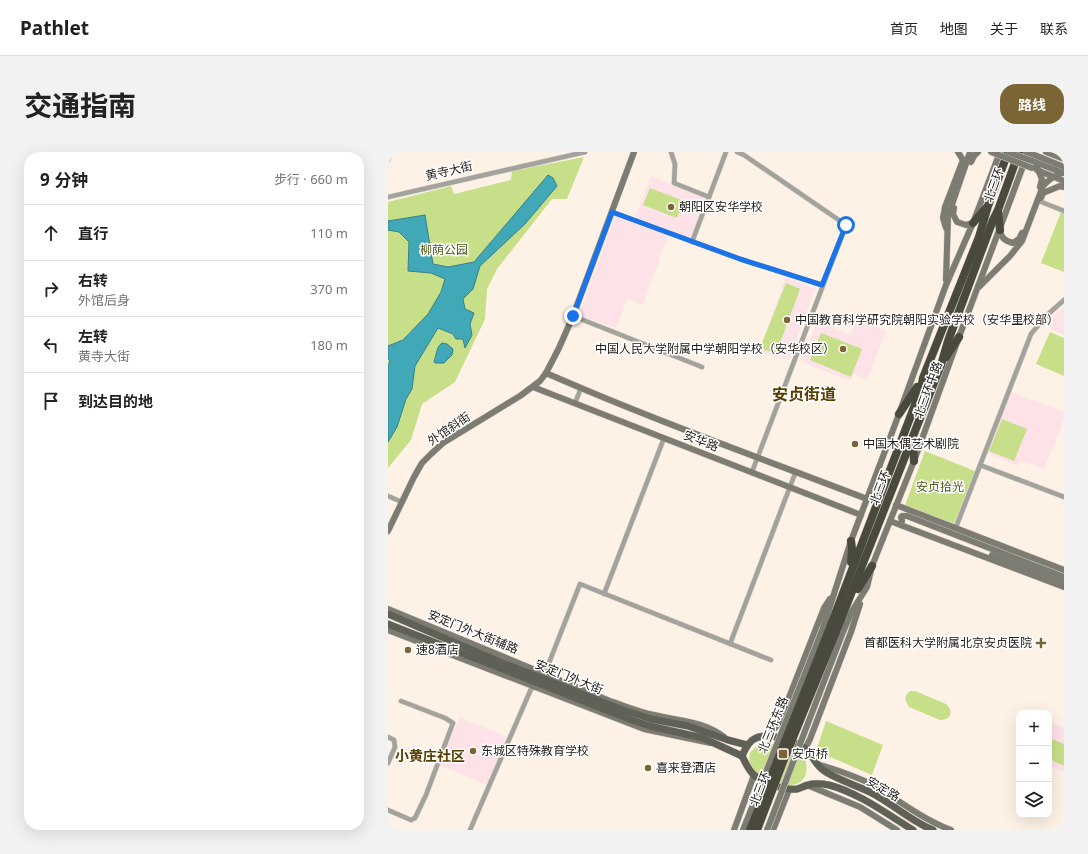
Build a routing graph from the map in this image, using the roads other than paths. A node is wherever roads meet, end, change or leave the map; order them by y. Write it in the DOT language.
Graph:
graph roads {
  1 [pos="391,152"];
  2 [pos="585,152"];
  3 [pos="634,152"];
  4 [pos="671,152"];
  5 [pos="726,152"];
  6 [pos="737,152"];
  7 [pos="958,152"];
  8 [pos="970,152"];
  9 [pos="978,152"];
  10 [pos="991,152"];
  11 [pos="1000,152"];
  12 [pos="1008,152"];
  13 [pos="1019,152"];
  14 [pos="1027,152"];
  15 [pos="1045,152"];
  16 [pos="744,153"];
  17 [pos="1061,156"];
  18 [pos="388,160"];
  19 [pos="1035,162"];
  20 [pos="1064,170"];
  21 [pos="1039,171"];
  22 [pos="1052,177"];
  23 [pos="1064,181"];
  24 [pos="1064,187"];
  25 [pos="388,197"];
  26 [pos="709,197"];
  27 [pos="1040,201"];
  28 [pos="988,206"];
  29 [pos="998,210"];
  30 [pos="1064,211"];
  31 [pos="612,212"];
  32 [pos="973,223"];
  33 [pos="1000,230"];
  34 [pos="948,235"];
  35 [pos="692,242"];
  36 [pos="1010,256"];
  37 [pos="822,285"];
  38 [pos="946,285"];
  39 [pos="977,290"];
  40 [pos="1064,300"];
  41 [pos="573,316"];
  42 [pos="959,337"];
  43 [pos="941,365"];
  44 [pos="702,367"];
  45 [pos="546,373"];
  46 [pos="923,378"];
  47 [pos="533,387"];
  48 [pos="581,388"];
  49 [pos="575,404"];
  50 [pos="899,414"];
  51 [pos="913,435"];
  52 [pos="664,438"];
  53 [pos="758,457"];
  54 [pos="914,461"];
  55 [pos="980,465"];
  56 [pos="796,471"];
  57 [pos="752,472"];
  58 [pos="790,487"];
  59 [pos="388,496"];
  60 [pos="1064,497"];
  61 [pos="867,498"];
  62 [pos="402,502"];
  63 [pos="896,505"];
  64 [pos="861,515"];
  65 [pos="926,516"];
  66 [pos="910,517"];
  67 [pos="891,519"];
  68 [pos="902,521"];
  69 [pos="956,528"];
  70 [pos="388,531"];
  71 [pos="984,538"];
  72 [pos="851,541"];
  73 [pos="990,549"];
  74 [pos="991,557"];
  75 [pos="872,566"];
  76 [pos="1064,570"];
  77 [pos="849,576"];
  78 [pos="1064,577"];
  79 [pos="1064,583"];
  80 [pos="867,587"];
  81 [pos="1064,587"];
  82 [pos="835,592"];
  83 [pos="604,594"];
  84 [pos="852,595"];
  85 [pos="388,609"];
  86 [pos="388,614"];
  87 [pos="388,624"];
  88 [pos="388,630"];
  89 [pos="833,631"];
  90 [pos="730,644"];
  91 [pos="771,660"];
  92 [pos="541,681"];
  93 [pos="401,701"];
  94 [pos="768,736"];
  95 [pos="388,737"];
  96 [pos="747,745"];
  97 [pos="804,749"];
  98 [pos="742,756"];
  99 [pos="388,763"];
  100 [pos="815,764"];
  101 [pos="754,775"];
  102 [pos="807,785"];
  103 [pos="789,790"];
  104 [pos="388,810"];
  105 [pos="470,830"];
  106 [pos="734,830"];
  107 [pos="743,830"];
  108 [pos="750,830"];
  109 [pos="757,830"];
  110 [pos="767,830"];
  111 [pos="773,830"];
  112 [pos="897,830"];
  113 [pos="913,830"];
  114 [pos="933,830"];
  115 [pos="951,830"];
  1 -- 18 [label="street"];
  2 -- 25 [label="street, 黄寺大街"];
  3 -- 31 [label="street"];
  4 -- 26 [label="street"];
  5 -- 26 [label="street"];
  6 -- 16 [label="street"];
  7 -- 34 [label="street"];
  8 -- 34 [label="street"];
  9 -- 32 [label="street"];
  10 -- 19 [label="street, bridge"];
  11 -- 32 [label="street, 北三环中路"];
  12 -- 19 [label="street, bridge"];
  12 -- 28 [label="highway, 北三环"];
  13 -- 29 [label="highway, 北三环"];
  14 -- 19 [label="street, bridge"];
  14 -- 33 [label="street, 北三环中路"];
  15 -- 17 [label="street"];
  15 -- 19 [label="street"];
  16 -- 37 [label="street"];
  17 -- 20 [label="street"];
  19 -- 20 [label="street"];
  19 -- 21 [label="street"];
  20 -- 22 [label="street"];
  21 -- 22 [label="street"];
  21 -- 33 [label="street"];
  22 -- 23 [label="street"];
  22 -- 36 [label="street"];
  24 -- 27 [label="street"];
  26 -- 35 [label="street"];
  27 -- 30 [label="street"];
  27 -- 36 [label="street"];
  28 -- 32 [label="highway"];
  28 -- 46 [label="highway, 北三环"];
  29 -- 33 [label="highway"];
  29 -- 43 [label="highway, 北三环"];
  31 -- 35 [label="street"];
  31 -- 41 [label="street"];
  32 -- 38 [label="street, 北三环中路"];
  33 -- 39 [label="street, 北三环中路"];
  34 -- 38 [label="street"];
  35 -- 37 [label="street"];
  36 -- 39 [label="street"];
  37 -- 53 [label="street"];
  38 -- 50 [label="street, 北三环中路"];
  39 -- 42 [label="street, 北三环中路"];
  40 -- 55 [label="street"];
  41 -- 44 [label="street"];
  41 -- 45 [label="street"];
  42 -- 43 [label="highway"];
  42 -- 54 [label="street, 北三环中路"];
  43 -- 51 [label="highway, 北三环"];
  45 -- 47 [label="street, 外馆斜街"];
  45 -- 48 [label="street, 安华路"];
  46 -- 50 [label="highway"];
  46 -- 77 [label="highway, 北三环"];
  47 -- 49 [label="street, 安华路"];
  47 -- 62 [label="street, 外馆斜街"];
  48 -- 49 [label="street"];
  48 -- 53 [label="street, 安华路"];
  49 -- 52 [label="street, 安华路"];
  50 -- 61 [label="street, 北三环中路"];
  51 -- 54 [label="highway"];
  51 -- 84 [label="highway, 北三环"];
  52 -- 57 [label="street, 安华路"];
  52 -- 83 [label="street"];
  53 -- 56 [label="street, 安华路"];
  53 -- 57 [label="street"];
  54 -- 63 [label="street, 北三环中路"];
  55 -- 60 [label="street"];
  55 -- 69 [label="street"];
  56 -- 58 [label="street"];
  56 -- 61 [label="street, 安华路"];
  57 -- 58 [label="street, 安华路"];
  58 -- 64 [label="street, 安华路"];
  58 -- 90 [label="street"];
  59 -- 62 [label="street"];
  61 -- 64 [label="street, 北三环中路"];
  62 -- 70 [label="street, 外馆斜街"];
  63 -- 65 [label="street"];
  63 -- 67 [label="street, 北三环中路"];
  64 -- 72 [label="street, 北三环中路"];
  65 -- 66 [label="street"];
  65 -- 69 [label="street"];
  66 -- 68 [label="street"];
  66 -- 73 [label="street"];
  67 -- 68 [label="street"];
  67 -- 74 [label="street"];
  67 -- 75 [label="street, 北三环中路"];
  68 -- 74 [label="street"];
  69 -- 71 [label="street"];
  71 -- 73 [label="street"];
  71 -- 76 [label="street"];
  72 -- 77 [label="highway"];
  72 -- 82 [label="street, 北三环中路"];
  73 -- 78 [label="street"];
  74 -- 79 [label="street"];
  74 -- 81 [label="street"];
  75 -- 80 [label="street, 北三环中路"];
  75 -- 84 [label="highway"];
  77 -- 89 [label="highway, 北三环"];
  80 -- 89 [label="street, 北三环中路"];
  80 -- 97 [label="street"];
  82 -- 89 [label="street, 北三环中路"];
  82 -- 94 [label="street"];
  83 -- 90 [label="street"];
  83 -- 92 [label="street"];
  84 -- 89 [label="highway, 北三环"];
  85 -- 92 [label="street, 安定门外大街辅路"];
  86 -- 92 [label="main road, 安定门外大街"];
  87 -- 92 [label="main road, 安定门外大街"];
  88 -- 92 [label="street"];
  89 -- 107 [label="street, 北三环东路, bridge"];
  89 -- 108 [label="highway, 北三环, bridge"];
  89 -- 109 [label="highway, 北三环, bridge"];
  89 -- 110 [label="street, bridge"];
  90 -- 91 [label="street"];
  92 -- 96 [label="main road, 安定门外大街"];
  92 -- 98 [label="main road, 安定门外大街"];
  92 -- 105 [label="street"];
  93 -- 104 [label="street"];
  94 -- 96 [label="main road"];
  94 -- 97 [label="main road"];
  95 -- 99 [label="street"];
  96 -- 98 [label="main road"];
  97 -- 100 [label="main road, 安定路"];
  98 -- 101 [label="main road"];
  100 -- 114 [label="main road, 安定路"];
  100 -- 115 [label="street"];
  101 -- 103 [label="main road"];
  101 -- 106 [label="street"];
  102 -- 103 [label="main road, 安定路"];
  102 -- 112 [label="street"];
  102 -- 113 [label="main road, 安定路"];
  103 -- 111 [label="street"];
}
